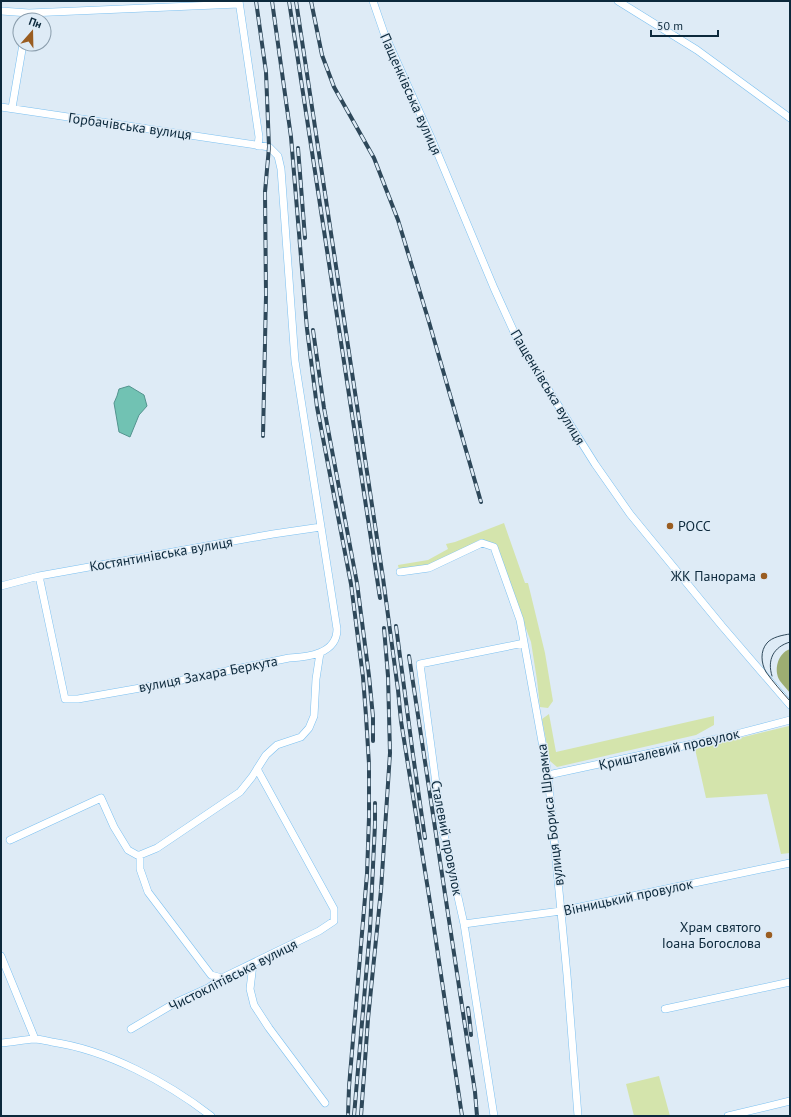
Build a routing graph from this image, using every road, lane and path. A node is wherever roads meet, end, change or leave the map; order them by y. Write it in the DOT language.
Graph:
graph roads {
  1 [pos="372,1"];
  2 [pos="618,1"];
  3 [pos="239,2"];
  4 [pos="1,11"];
  5 [pos="12,13"];
  6 [pos="52,14"];
  7 [pos="22,52"];
  8 [pos="1,106"];
  9 [pos="12,108"];
  10 [pos="790,118"];
  11 [pos="258,146"];
  12 [pos="322,527"];
  13 [pos="400,572"];
  14 [pos="39,576"];
  15 [pos="1,586"];
  16 [pos="337,629"];
  17 [pos="524,643"];
  18 [pos="320,653"];
  19 [pos="790,705"];
  20 [pos="790,720"];
  21 [pos="257,769"];
  22 [pos="548,775"];
  23 [pos="10,840"];
  24 [pos="140,855"];
  25 [pos="790,863"];
  26 [pos="561,911"];
  27 [pos="464,924"];
  28 [pos="1,956"];
  29 [pos="253,964"];
  30 [pos="222,978"];
  31 [pos="790,982"];
  32 [pos="665,1009"];
  33 [pos="131,1029"];
  34 [pos="35,1039"];
  35 [pos="1,1043"];
  36 [pos="790,1102"];
  37 [pos="325,1103"];
  38 [pos="210,1116"];
  39 [pos="494,1116"];
  40 [pos="578,1116"];
  41 [pos="728,1116"];
  1 -- 19 [label="street, Пащенківська вулиця"];
  2 -- 10 [label="street"];
  3 -- 6 [label="street"];
  3 -- 11 [label="street"];
  4 -- 5 [label="street"];
  7 -- 9 [label="street"];
  8 -- 9 [label="street, Горбачівська вулиця"];
  9 -- 11 [label="street, Горбачівська вулиця"];
  11 -- 12 [label="street, Горбачівська вулиця"];
  12 -- 14 [label="street, Костянтинівська вулиця"];
  12 -- 16 [label="street, Горбачівська вулиця"];
  13 -- 17 [label="street, вулиця Бориса Шрамка"];
  14 -- 15 [label="street, Костянтинівська вулиця"];
  14 -- 18 [label="street, вулиця Захара Беркута"];
  16 -- 18 [label="street, вулиця Захара Беркута"];
  17 -- 22 [label="street, вулиця Бориса Шрамка"];
  17 -- 27 [label="street, Сталевий провулок"];
  18 -- 21 [label="street"];
  20 -- 22 [label="street, Кришталевий провулок"];
  21 -- 24 [label="street"];
  21 -- 29 [label="street, Чистоклітівська вулиця"];
  22 -- 26 [label="street, вулиця Бориса Шрамка"];
  23 -- 24 [label="street"];
  24 -- 30 [label="street"];
  25 -- 26 [label="street, Вінницький провулок"];
  26 -- 27 [label="street, Вінницький провулок"];
  26 -- 40 [label="street, вулиця Бориса Шрамка"];
  27 -- 39 [label="street, Сталевий провулок"];
  28 -- 34 [label="street"];
  29 -- 30 [label="street, Чистоклітівська вулиця"];
  29 -- 37 [label="street"];
  30 -- 33 [label="street, Чистоклітівська вулиця"];
  31 -- 32 [label="street"];
  34 -- 35 [label="street"];
  34 -- 38 [label="street"];
  36 -- 41 [label="street"];
}
